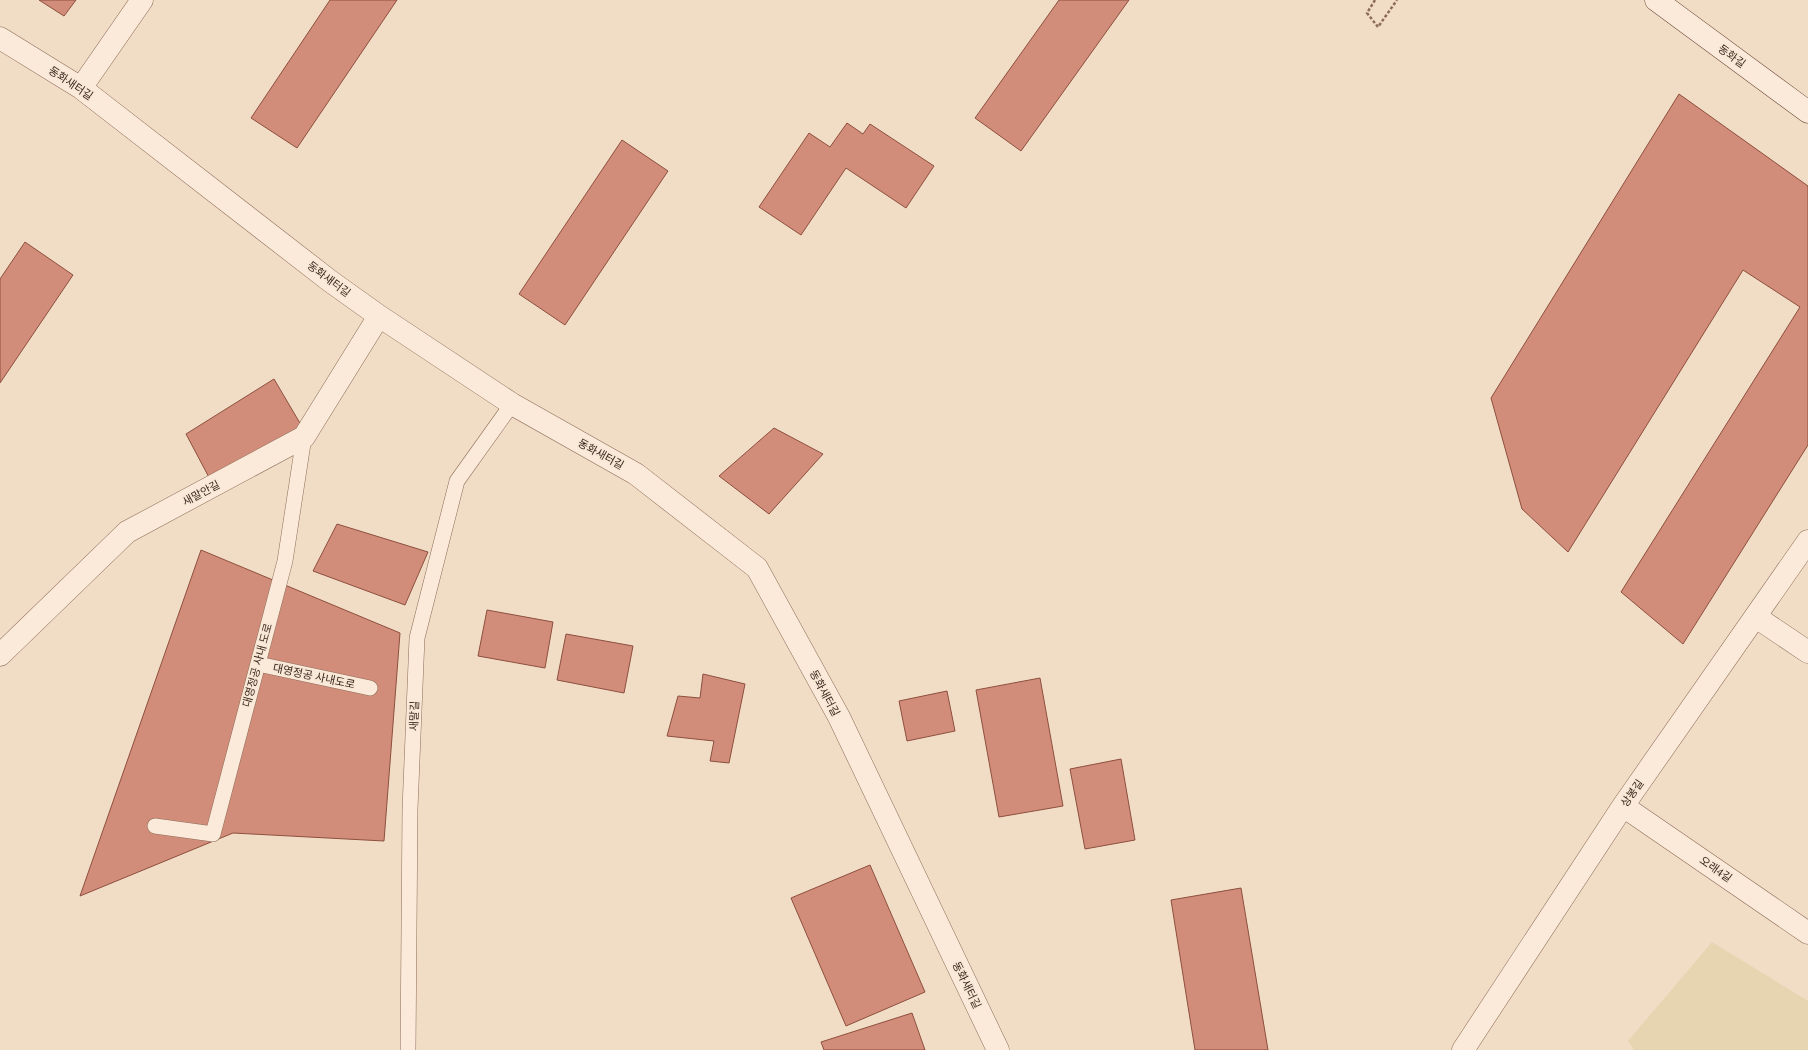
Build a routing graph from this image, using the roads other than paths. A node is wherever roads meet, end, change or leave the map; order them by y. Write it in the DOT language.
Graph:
graph roads {
  1 [pos="142,0"];
  2 [pos="1656,0"];
  3 [pos="0,38"];
  4 [pos="81,88"];
  5 [pos="1808,112"];
  6 [pos="379,316"];
  7 [pos="512,404"];
  8 [pos="304,437"];
  9 [pos="1808,541"];
  10 [pos="1756,617"];
  11 [pos="1808,652"];
  12 [pos="0,655"];
  13 [pos="258,664"];
  14 [pos="370,688"];
  15 [pos="1623,806"];
  16 [pos="155,826"];
  17 [pos="1808,933"];
  18 [pos="408,1050"];
  19 [pos="998,1050"];
  20 [pos="1464,1050"];
  1 -- 4 [label="street"];
  2 -- 5 [label="street, 동화길"];
  3 -- 4 [label="street, 동화새터길"];
  4 -- 6 [label="street, 동화새터길"];
  6 -- 7 [label="street, 동화새터길"];
  6 -- 8 [label="street, 새말안길"];
  7 -- 18 [label="lane, 새말길"];
  7 -- 19 [label="street, 동화새터길"];
  8 -- 12 [label="street, 새말안길"];
  8 -- 13 [label="lane, 대영정공 사내 도로"];
  9 -- 10 [label="street, 상봉길"];
  10 -- 11 [label="street"];
  10 -- 15 [label="street, 상봉길"];
  13 -- 14 [label="lane, 대영정공 사내도로"];
  13 -- 16 [label="lane, 대영정공 사내 도로"];
  15 -- 17 [label="street, 오래4길"];
  15 -- 20 [label="street, 상봉길"];
}
